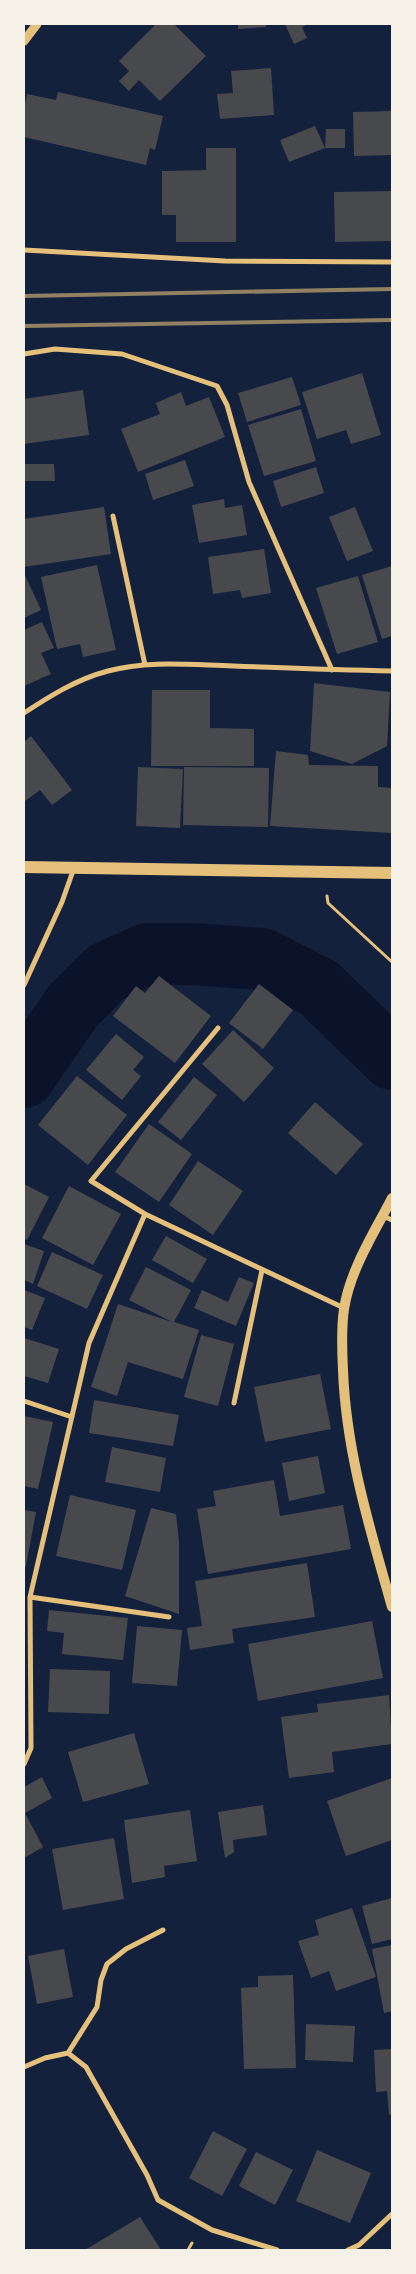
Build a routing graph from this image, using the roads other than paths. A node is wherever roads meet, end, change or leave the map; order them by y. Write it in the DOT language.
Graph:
graph roads {
  1 [pos="35,24"];
  2 [pos="24,40"];
  3 [pos="24,250"];
  4 [pos="392,262"];
  5 [pos="24,354"];
  6 [pos="113,516"];
  7 [pos="145,665"];
  8 [pos="332,670"];
  9 [pos="392,671"];
  10 [pos="24,713"];
  11 [pos="24,867"];
  12 [pos="74,868"];
  13 [pos="392,873"];
  14 [pos="24,986"];
  15 [pos="218,1028"];
  16 [pos="392,1198"];
  17 [pos="145,1214"];
  18 [pos="387,1218"];
  19 [pos="262,1270"];
  20 [pos="344,1309"];
  21 [pos="24,1401"];
  22 [pos="234,1403"];
  23 [pos="72,1417"];
  24 [pos="30,1597"];
  25 [pos="392,1607"];
  26 [pos="169,1617"];
  27 [pos="24,1764"];
  28 [pos="163,1930"];
  29 [pos="68,2054"];
  30 [pos="24,2067"];
  31 [pos="392,2214"];
  32 [pos="277,2250"];
  33 [pos="348,2250"];
  1 -- 2 [label="street"];
  3 -- 4 [label="street"];
  5 -- 8 [label="street"];
  6 -- 7 [label="street"];
  7 -- 8 [label="street"];
  7 -- 10 [label="street"];
  8 -- 9 [label="street"];
  11 -- 12 [label="main road"];
  12 -- 13 [label="main road"];
  12 -- 14 [label="street"];
  15 -- 17 [label="street"];
  16 -- 18 [label="main road"];
  17 -- 19 [label="street"];
  17 -- 23 [label="street"];
  18 -- 20 [label="main road"];
  19 -- 20 [label="street"];
  19 -- 22 [label="street"];
  20 -- 25 [label="main road"];
  21 -- 23 [label="street"];
  23 -- 24 [label="street"];
  24 -- 26 [label="street"];
  24 -- 27 [label="street"];
  28 -- 29 [label="street"];
  29 -- 30 [label="street"];
  29 -- 32 [label="street"];
  31 -- 33 [label="street"];
}
